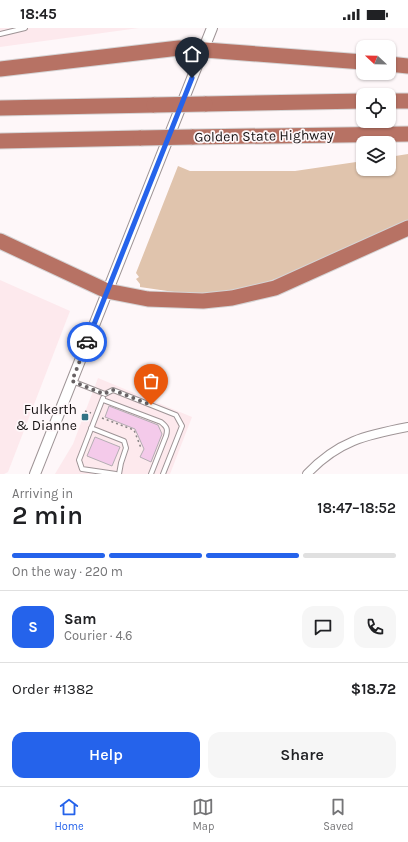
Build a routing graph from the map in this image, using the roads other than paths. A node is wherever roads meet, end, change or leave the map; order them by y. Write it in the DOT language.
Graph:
graph roads {
  1 [pos="25,28"];
  2 [pos="212,28"];
  3 [pos="0,34"];
  4 [pos="204,50"];
  5 [pos="356,61"];
  6 [pos="396,65"];
  7 [pos="408,66"];
  8 [pos="0,69"];
  9 [pos="396,101"];
  10 [pos="408,101"];
  11 [pos="356,102"];
  12 [pos="0,108"];
  13 [pos="408,134"];
  14 [pos="0,141"];
  15 [pos="408,228"];
  16 [pos="0,241"];
  17 [pos="107,291"];
  18 [pos="72,381"];
  19 [pos="104,394"];
  20 [pos="103,400"];
  21 [pos="408,427"];
  22 [pos="91,428"];
  23 [pos="34,474"];
  24 [pos="118,474"];
  25 [pos="150,474"];
  26 [pos="163,474"];
  27 [pos="307,474"];
  1 -- 3 [label="lane"];
  2 -- 4 [label="street"];
  4 -- 5 [label="highway"];
  4 -- 8 [label="highway"];
  4 -- 17 [label="street"];
  6 -- 7 [label="highway"];
  9 -- 10 [label="highway"];
  11 -- 12 [label="highway, bridge"];
  13 -- 14 [label="highway, Golden State Highway, bridge"];
  15 -- 17 [label="highway"];
  16 -- 17 [label="highway"];
  17 -- 18 [label="street"];
  18 -- 19 [label="lane"];
  18 -- 23 [label="street"];
  19 -- 20 [label="lane"];
  19 -- 26 [label="lane"];
  20 -- 22 [label="lane"];
  20 -- 25 [label="lane"];
  21 -- 27 [label="street"];
  22 -- 24 [label="lane"];
  22 -- 24 [label="lane"];
}
